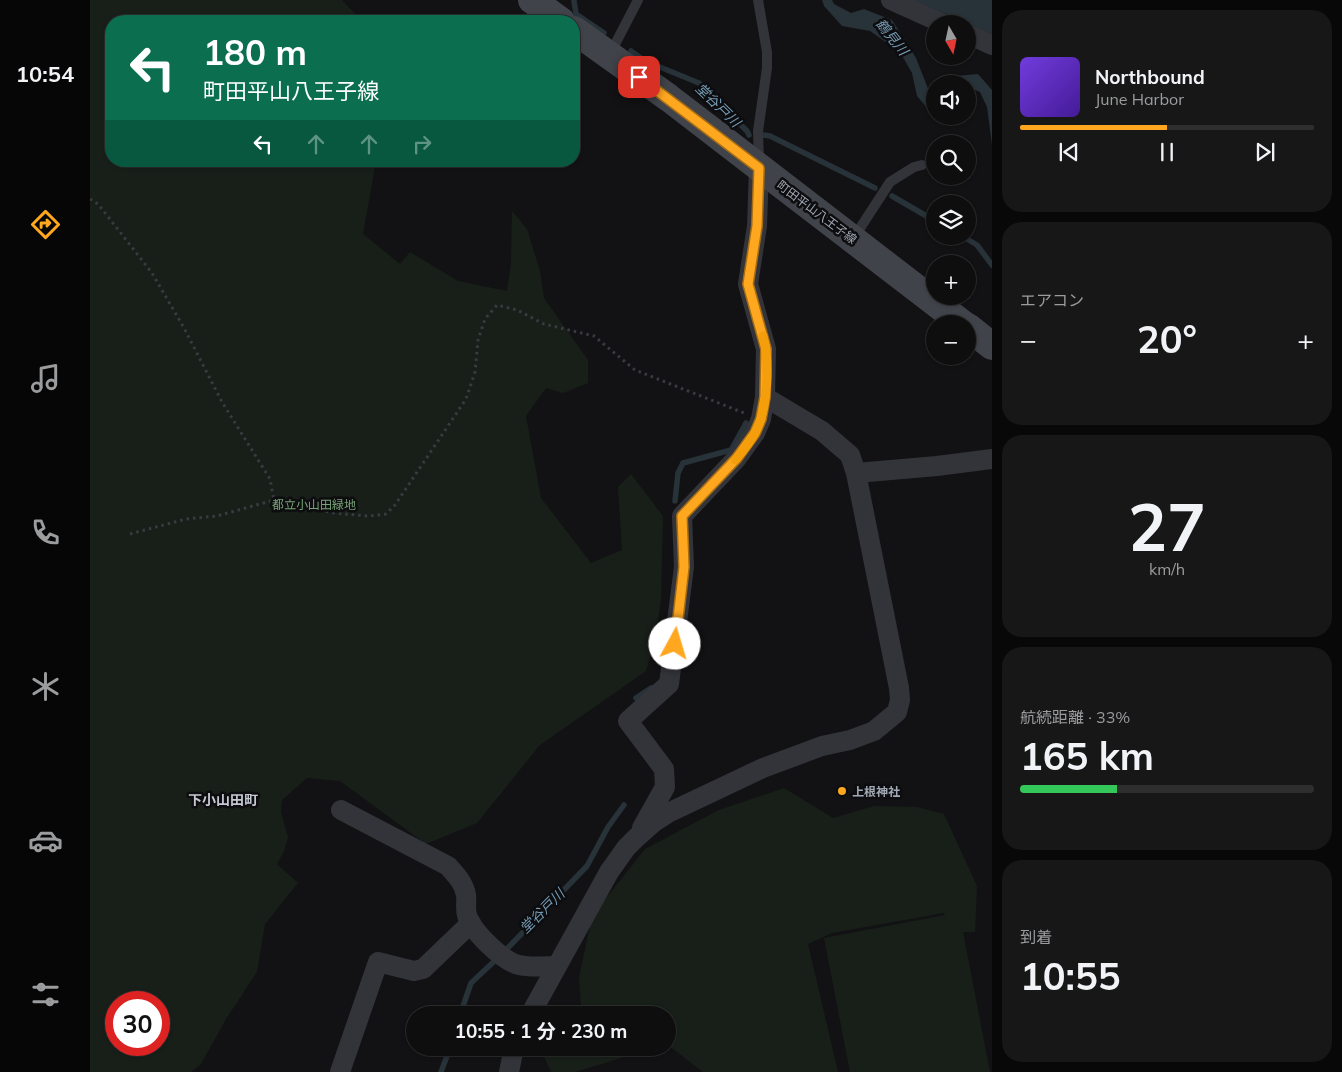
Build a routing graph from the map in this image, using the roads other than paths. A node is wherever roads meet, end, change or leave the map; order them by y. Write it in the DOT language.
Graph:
graph roads {
  1 [pos="532,0"];
  2 [pos="638,0"];
  3 [pos="758,0"];
  4 [pos="891,0"];
  5 [pos="553,15"];
  6 [pos="926,16"];
  7 [pos="580,34"];
  8 [pos="976,38"];
  9 [pos="992,45"];
  10 [pos="609,55"];
  11 [pos="922,165"];
  12 [pos="759,168"];
  13 [pos="853,239"];
  14 [pos="951,315"];
  15 [pos="976,333"];
  16 [pos="992,346"];
  17 [pos="765,397"];
  18 [pos="992,460"];
  19 [pos="856,473"];
  20 [pos="341,810"];
  21 [pos="636,838"];
  22 [pos="470,923"];
  23 [pos="558,966"];
  24 [pos="535,1006"];
  25 [pos="512,1056"];
  26 [pos="340,1072"];
  27 [pos="509,1072"];
  1 -- 5 [label="main road"];
  2 -- 10 [label="lane"];
  3 -- 12 [label="lane"];
  4 -- 6 [label="street"];
  7 -- 10 [label="main road, 町田平山八王子線"];
  8 -- 9 [label="street"];
  10 -- 12 [label="main road, 町田平山八王子線"];
  11 -- 13 [label="lane"];
  12 -- 13 [label="main road, 町田平山八王子線"];
  12 -- 17 [label="street"];
  13 -- 14 [label="main road, 町田平山八王子線"];
  15 -- 16 [label="main road"];
  17 -- 19 [label="street"];
  17 -- 21 [label="street"];
  18 -- 19 [label="street"];
  19 -- 21 [label="street"];
  20 -- 22 [label="street"];
  21 -- 23 [label="street"];
  22 -- 23 [label="street"];
  22 -- 26 [label="street"];
  23 -- 24 [label="street"];
  25 -- 27 [label="street"];
}
